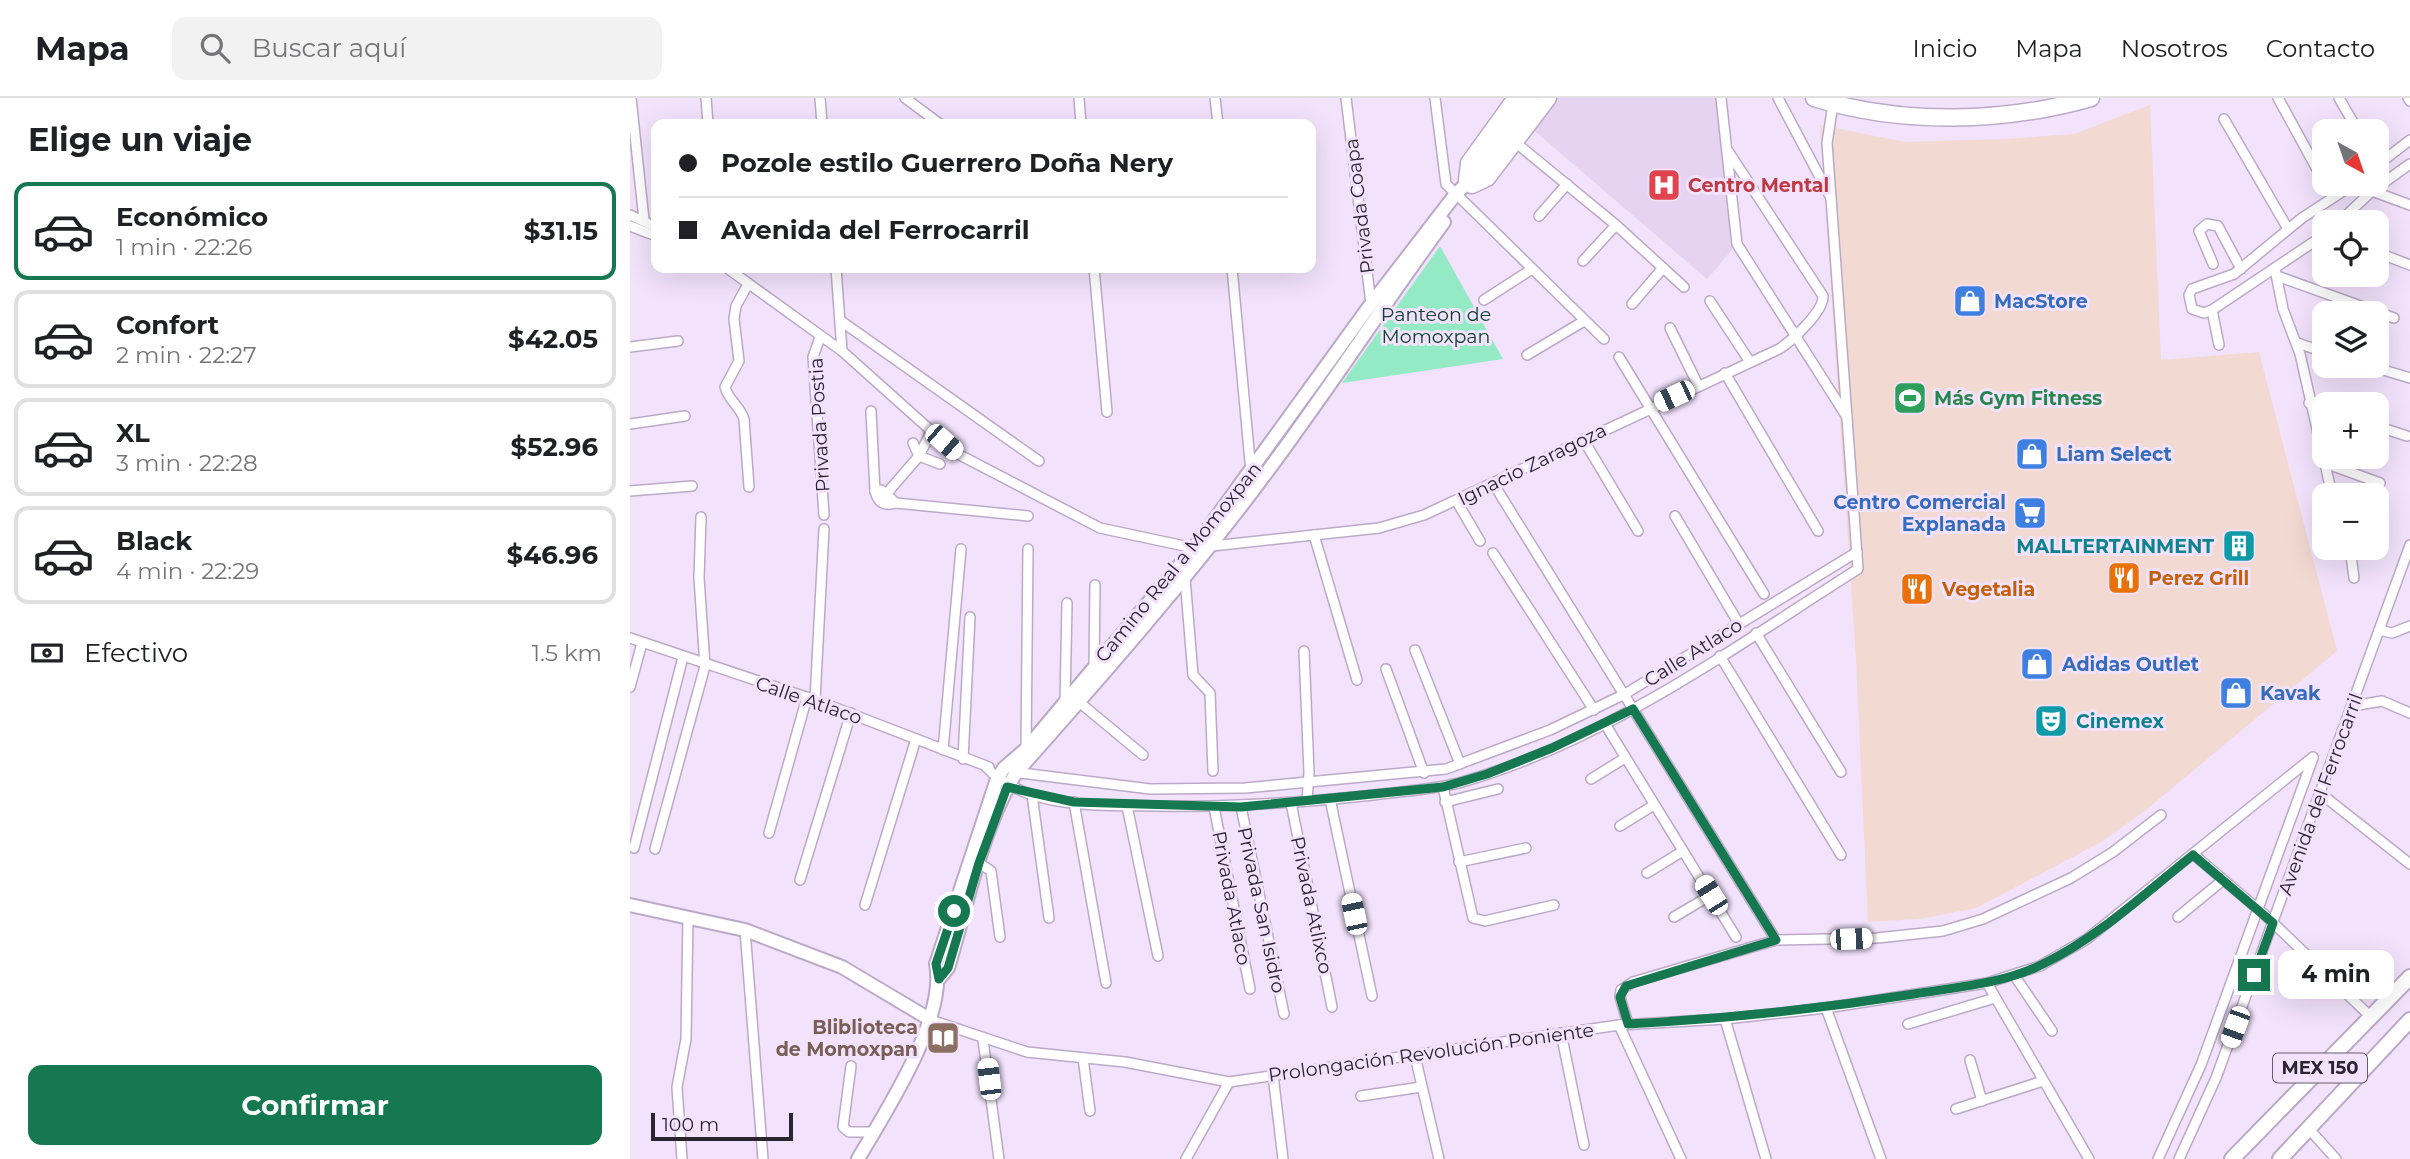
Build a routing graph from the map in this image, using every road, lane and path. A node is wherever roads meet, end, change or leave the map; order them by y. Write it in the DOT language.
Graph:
graph roads {
  1 [pos="631,98"];
  2 [pos="706,98"];
  3 [pos="820,98"];
  4 [pos="905,98"];
  5 [pos="1079,98"];
  6 [pos="1215,98"];
  7 [pos="1346,98"];
  8 [pos="1435,98"];
  9 [pos="1502,98"];
  10 [pos="1516,98"];
  11 [pos="1531,98"];
  12 [pos="1548,98"];
  13 [pos="1721,98"];
  14 [pos="1778,98"];
  15 [pos="1814,98"];
  16 [pos="2091,98"];
  17 [pos="2278,98"];
  18 [pos="2339,98"];
  19 [pos="1833,104"];
  20 [pos="1503,116"];
  21 [pos="708,119"];
  22 [pos="822,119"];
  23 [pos="933,119"];
  24 [pos="1081,119"];
  25 [pos="1217,119"];
  26 [pos="2224,119"];
  27 [pos="2351,119"];
  28 [pos="2410,140"];
  29 [pos="1515,142"];
  30 [pos="1728,151"];
  31 [pos="2389,155"];
  32 [pos="2312,159"];
  33 [pos="2410,164"];
  34 [pos="1473,179"];
  35 [pos="2389,179"];
  36 [pos="1567,184"];
  37 [pos="2336,196"];
  38 [pos="2354,196"];
  39 [pos="2366,196"];
  40 [pos="2386,196"];
  41 [pos="1458,197"];
  42 [pos="2333,198"];
  43 [pos="1834,203"];
  44 [pos="2357,204"];
  45 [pos="2410,205"];
  46 [pos="2351,210"];
  47 [pos="630,215"];
  48 [pos="1539,216"];
  49 [pos="644,220"];
  50 [pos="651,224"];
  51 [pos="1616,225"];
  52 [pos="630,226"];
  53 [pos="2288,229"];
  54 [pos="651,234"];
  55 [pos="2312,244"];
  56 [pos="2389,257"];
  57 [pos="1583,261"];
  58 [pos="2213,264"];
  59 [pos="2410,265"];
  60 [pos="1663,268"];
  61 [pos="1532,269"];
  62 [pos="2241,270"];
  63 [pos="2276,272"];
  64 [pos="734,273"];
  65 [pos="836,273"];
  66 [pos="1094,273"];
  67 [pos="1232,273"];
  68 [pos="748,284"];
  69 [pos="1684,287"];
  70 [pos="1484,300"];
  71 [pos="1710,301"];
  72 [pos="1632,304"];
  73 [pos="1374,308"];
  74 [pos="2212,310"];
  75 [pos="2394,318"];
  76 [pos="841,321"];
  77 [pos="1584,321"];
  78 [pos="1670,328"];
  79 [pos="1795,336"];
  80 [pos="820,337"];
  81 [pos="1604,339"];
  82 [pos="678,341"];
  83 [pos="2297,343"];
  84 [pos="2219,345"];
  85 [pos="630,347"];
  86 [pos="2312,348"];
  87 [pos="842,351"];
  88 [pos="1527,355"];
  89 [pos="1619,357"];
  90 [pos="1750,362"];
  91 [pos="2389,372"];
  92 [pos="1725,373"];
  93 [pos="2410,378"];
  94 [pos="1698,385"];
  95 [pos="2309,403"];
  96 [pos="2312,404"];
  97 [pos="1649,407"];
  98 [pos="871,411"];
  99 [pos="1107,412"];
  100 [pos="2312,414"];
  101 [pos="685,415"];
  102 [pos="1848,419"];
  103 [pos="630,424"];
  104 [pos="2389,430"];
  105 [pos="932,432"];
  106 [pos="2407,436"];
  107 [pos="1583,439"];
  108 [pos="912,443"];
  109 [pos="920,452"];
  110 [pos="1039,461"];
  111 [pos="940,464"];
  112 [pos="2341,469"];
  113 [pos="1251,473"];
  114 [pos="1493,483"];
  115 [pos="2379,483"];
  116 [pos="692,486"];
  117 [pos="749,487"];
  118 [pos="630,491"];
  119 [pos="875,491"];
  120 [pos="887,493"];
  121 [pos="1457,502"];
  122 [pos="896,503"];
  123 [pos="824,515"];
  124 [pos="1028,516"];
  125 [pos="1675,516"];
  126 [pos="701,517"];
  127 [pos="824,530"];
  128 [pos="1638,531"];
  129 [pos="1818,531"];
  130 [pos="1314,535"];
  131 [pos="1480,541"];
  132 [pos="2410,545"];
  133 [pos="1209,547"];
  134 [pos="1194,548"];
  135 [pos="961,549"];
  136 [pos="1028,549"];
  137 [pos="1857,552"];
  138 [pos="1493,553"];
  139 [pos="2352,560"];
  140 [pos="1185,578"];
  141 [pos="2354,578"];
  142 [pos="1094,585"];
  143 [pos="1764,594"];
  144 [pos="1067,603"];
  145 [pos="1758,612"];
  146 [pos="970,617"];
  147 [pos="1739,624"];
  148 [pos="2410,626"];
  149 [pos="1767,627"];
  150 [pos="2379,630"];
  151 [pos="1756,633"];
  152 [pos="630,638"];
  153 [pos="642,643"];
  154 [pos="1415,650"];
  155 [pos="1304,651"];
  156 [pos="1720,656"];
  157 [pos="683,657"];
  158 [pos="705,666"];
  159 [pos="1386,669"];
  160 [pos="1094,674"];
  161 [pos="1357,680"];
  162 [pos="630,687"];
  163 [pos="1625,694"];
  164 [pos="811,699"];
  165 [pos="1065,702"];
  166 [pos="1079,702"];
  167 [pos="2352,706"];
  168 [pos="1633,709"];
  169 [pos="1594,710"];
  170 [pos="2410,712"];
  171 [pos="851,713"];
  172 [pos="1605,724"];
  173 [pos="916,739"];
  174 [pos="1026,749"];
  175 [pos="943,750"];
  176 [pos="1143,755"];
  177 [pos="1483,757"];
  178 [pos="2313,757"];
  179 [pos="1625,758"];
  180 [pos="963,759"];
  181 [pos="1461,764"];
  182 [pos="1213,772"];
  183 [pos="1841,772"];
  184 [pos="1424,773"];
  185 [pos="1487,774"];
  186 [pos="1006,777"];
  187 [pos="1591,779"];
  188 [pos="1309,784"];
  189 [pos="1443,787"];
  190 [pos="1150,789"];
  191 [pos="1498,789"];
  192 [pos="2320,793"];
  193 [pos="1032,794"];
  194 [pos="1330,799"];
  195 [pos="1307,801"];
  196 [pos="1074,802"];
  197 [pos="1446,802"];
  198 [pos="1291,803"];
  199 [pos="1654,805"];
  200 [pos="1127,806"];
  201 [pos="1151,806"];
  202 [pos="1214,807"];
  203 [pos="1241,807"];
  204 [pos="2161,815"];
  205 [pos="1620,826"];
  206 [pos="769,834"];
  207 [pos="634,848"];
  208 [pos="1526,848"];
  209 [pos="655,849"];
  210 [pos="1683,851"];
  211 [pos="1842,855"];
  212 [pos="2193,855"];
  213 [pos="1458,862"];
  214 [pos="979,863"];
  215 [pos="2409,863"];
  216 [pos="1647,873"];
  217 [pos="800,880"];
  218 [pos="2223,880"];
  219 [pos="1711,895"];
  220 [pos="630,905"];
  221 [pos="865,905"];
  222 [pos="1554,905"];
  223 [pos="2258,909"];
  224 [pos="688,917"];
  225 [pos="1674,917"];
  226 [pos="2178,917"];
  227 [pos="1049,918"];
  228 [pos="2273,923"];
  229 [pos="745,930"];
  230 [pos="1000,937"];
  231 [pos="1736,937"];
  232 [pos="1776,940"];
  233 [pos="1158,956"];
  234 [pos="2014,975"];
  235 [pos="2410,977"];
  236 [pos="939,979"];
  237 [pos="1105,983"];
  238 [pos="1987,983"];
  239 [pos="1250,989"];
  240 [pos="1372,996"];
  241 [pos="1995,998"];
  242 [pos="1332,1007"];
  243 [pos="1826,1008"];
  244 [pos="1284,1014"];
  245 [pos="2371,1017"];
  246 [pos="1725,1019"];
  247 [pos="931,1020"];
  248 [pos="2410,1020"];
  249 [pos="1624,1024"];
  250 [pos="1909,1024"];
  251 [pos="2052,1031"];
  252 [pos="1562,1033"];
  253 [pos="983,1040"];
  254 [pos="1415,1056"];
  255 [pos="1083,1058"];
  256 [pos="1970,1060"];
  257 [pos="850,1066"];
  258 [pos="1273,1075"];
  259 [pos="2043,1081"];
  260 [pos="1229,1082"];
  261 [pos="1421,1087"];
  262 [pos="1361,1096"];
  263 [pos="1982,1101"];
  264 [pos="1956,1109"];
  265 [pos="1090,1111"];
  266 [pos="2309,1129"];
  267 [pos="874,1132"];
  268 [pos="1584,1145"];
  269 [pos="682,1159"];
  270 [pos="764,1159"];
  271 [pos="858,1159"];
  272 [pos="999,1159"];
  273 [pos="1186,1159"];
  274 [pos="1283,1159"];
  275 [pos="1439,1159"];
  276 [pos="1681,1159"];
  277 [pos="1766,1159"];
  278 [pos="1881,1159"];
  279 [pos="2089,1159"];
  280 [pos="2158,1159"];
  281 [pos="2179,1159"];
  282 [pos="2232,1159"];
  283 [pos="2280,1159"];
  284 [pos="2336,1159"];
  1 -- 49 [label="street"];
  2 -- 21 [label="street"];
  3 -- 22 [label="street"];
  4 -- 23 [label="street"];
  5 -- 24 [label="street"];
  6 -- 25 [label="street"];
  7 -- 73 [label="street, Privada Coapa"];
  8 -- 41 [label="street"];
  9 -- 20 [label="street"];
  10 -- 20 [label="highway"];
  11 -- 34 [label="street, Camino Real a Momoxpan"];
  12 -- 29 [label="highway"];
  13 -- 30 [label="street"];
  14 -- 43 [label="street"];
  15 -- 19 [label="highway"];
  16 -- 19 [label="highway"];
  17 -- 32 [label="street"];
  18 -- 27 [label="street"];
  19 -- 43 [label="street"];
  20 -- 34 [label="highway"];
  26 -- 53 [label="street"];
  28 -- 31 [label="street"];
  29 -- 34 [label="highway"];
  29 -- 36 [label="street"];
  30 -- 79 [label="street"];
  30 -- 79 [label="street, Ignacio Zaragoza"];
  33 -- 35 [label="street"];
  34 -- 41 [label="street, Camino Real a Momoxpan"];
  36 -- 48 [label="street"];
  36 -- 51 [label="street"];
  37 -- 42 [label="street"];
  38 -- 44 [label="street"];
  39 -- 44 [label="street"];
  40 -- 45 [label="street"];
  41 -- 61 [label="street"];
  41 -- 73 [label="street, Camino Real a Momoxpan"];
  42 -- 53 [label="street"];
  43 -- 102 [label="street"];
  44 -- 46 [label="street"];
  47 -- 49 [label="street"];
  49 -- 50 [label="street"];
  51 -- 57 [label="street"];
  51 -- 60 [label="street"];
  52 -- 54 [label="street"];
  53 -- 62 [label="street"];
  55 -- 63 [label="street"];
  56 -- 59 [label="street"];
  58 -- 62 [label="street"];
  60 -- 69 [label="street"];
  60 -- 72 [label="street"];
  61 -- 70 [label="street"];
  61 -- 77 [label="street"];
  62 -- 74 [label="street"];
  63 -- 74 [label="street"];
  63 -- 75 [label="street"];
  63 -- 83 [label="street"];
  64 -- 68 [label="street, Ignacio Zaragoza"];
  65 -- 76 [label="street"];
  66 -- 99 [label="street"];
  67 -- 113 [label="street"];
  68 -- 80 [label="street, Ignacio Zaragoza"];
  68 -- 117 [label="street"];
  71 -- 90 [label="street"];
  73 -- 113 [label="street, Camino Real a Momoxpan"];
  73 -- 133 [label="street, Camino Real a Momoxpan"];
  74 -- 84 [label="street"];
  76 -- 87 [label="street"];
  76 -- 110 [label="street"];
  77 -- 81 [label="street"];
  77 -- 88 [label="street"];
  78 -- 94 [label="street"];
  79 -- 90 [label="street, Ignacio Zaragoza"];
  79 -- 102 [label="street"];
  80 -- 87 [label="street, Ignacio Zaragoza"];
  80 -- 123 [label="street, Privada Postia"];
  82 -- 85 [label="street"];
  83 -- 86 [label="street"];
  83 -- 95 [label="street"];
  87 -- 105 [label="street, Ignacio Zaragoza"];
  89 -- 97 [label="street"];
  90 -- 92 [label="street, Ignacio Zaragoza"];
  91 -- 93 [label="street"];
  92 -- 94 [label="street, Ignacio Zaragoza"];
  92 -- 129 [label="street"];
  94 -- 97 [label="street, Ignacio Zaragoza"];
  95 -- 96 [label="street"];
  95 -- 100 [label="street"];
  97 -- 107 [label="street, Ignacio Zaragoza"];
  97 -- 143 [label="street"];
  98 -- 119 [label="street"];
  101 -- 103 [label="street"];
  102 -- 137 [label="street"];
  104 -- 106 [label="street"];
  105 -- 109 [label="street"];
  105 -- 134 [label="street, Ignacio Zaragoza"];
  107 -- 114 [label="street, Ignacio Zaragoza"];
  107 -- 128 [label="street"];
  108 -- 109 [label="street"];
  109 -- 111 [label="street"];
  109 -- 120 [label="street"];
  112 -- 115 [label="street"];
  113 -- 134 [label="street, Camino Real a Momoxpan"];
  114 -- 121 [label="street, Ignacio Zaragoza"];
  114 -- 163 [label="street"];
  116 -- 118 [label="street"];
  119 -- 120 [label="street"];
  119 -- 122 [label="street"];
  120 -- 122 [label="street"];
  121 -- 130 [label="street, Ignacio Zaragoza"];
  121 -- 131 [label="street"];
  122 -- 124 [label="street"];
  125 -- 147 [label="street"];
  126 -- 158 [label="street"];
  127 -- 164 [label="street"];
  130 -- 133 [label="street, Ignacio Zaragoza"];
  130 -- 161 [label="street"];
  132 -- 150 [label="street, Avenida del Ferrocarril"];
  133 -- 134 [label="street, Ignacio Zaragoza"];
  133 -- 140 [label="street, Camino Real a Momoxpan"];
  134 -- 160 [label="street, Camino Real a Momoxpan"];
  135 -- 175 [label="street"];
  136 -- 174 [label="street"];
  137 -- 145 [label="street, Calle Atlaco"];
  137 -- 149 [label="street, Calle Atlaco"];
  138 -- 169 [label="street"];
  139 -- 141 [label="street"];
  140 -- 160 [label="street, Camino Real a Momoxpan"];
  140 -- 182 [label="street"];
  142 -- 160 [label="street"];
  144 -- 165 [label="street"];
  145 -- 147 [label="street, Calle Atlaco"];
  145 -- 149 [label="street"];
  146 -- 180 [label="street"];
  147 -- 163 [label="street, Calle Atlaco"];
  148 -- 150 [label="street"];
  149 -- 151 [label="street, Calle Atlaco"];
  150 -- 167 [label="street, Avenida del Ferrocarril"];
  151 -- 156 [label="street, Calle Atlaco"];
  151 -- 183 [label="street"];
  152 -- 153 [label="street, Calle Atlaco"];
  153 -- 157 [label="street, Calle Atlaco"];
  153 -- 162 [label="street"];
  154 -- 181 [label="street"];
  155 -- 188 [label="street"];
  156 -- 168 [label="street, Calle Atlaco"];
  156 -- 211 [label="street, Calle Atlaco"];
  157 -- 158 [label="street, Calle Atlaco"];
  157 -- 207 [label="street"];
  158 -- 164 [label="street, Calle Atlaco"];
  158 -- 209 [label="street"];
  159 -- 184 [label="street"];
  160 -- 165 [label="street, Camino Real a Momoxpan"];
  160 -- 166 [label="street, Camino Real a Momoxpan"];
  163 -- 168 [label="street"];
  163 -- 169 [label="street, Calle Atlaco"];
  164 -- 171 [label="street, Calle Atlaco"];
  164 -- 206 [label="street"];
  165 -- 174 [label="street, Camino Real a Momoxpan"];
  166 -- 176 [label="street"];
  166 -- 186 [label="street, Camino Real a Momoxpan"];
  167 -- 170 [label="street"];
  167 -- 192 [label="street, Avenida del Ferrocarril"];
  168 -- 172 [label="street, Calle Atlaco"];
  168 -- 232 [label="street"];
  169 -- 177 [label="street, Calle Atlaco"];
  171 -- 173 [label="street, Calle Atlaco"];
  171 -- 217 [label="street"];
  172 -- 179 [label="street"];
  172 -- 185 [label="street, Calle Atlaco"];
  173 -- 175 [label="street, Calle Atlaco"];
  173 -- 221 [label="street"];
  174 -- 186 [label="street, Camino Real a Momoxpan"];
  175 -- 180 [label="street, Calle Atlaco"];
  177 -- 181 [label="street, Calle Atlaco"];
  177 -- 185 [label="street"];
  178 -- 212 [label="street, Prolongación Revolución Poniente"];
  178 -- 223 [label="street, Avenida del Ferrocarril"];
  179 -- 187 [label="street"];
  179 -- 199 [label="street"];
  180 -- 186 [label="street, Calle Atlaco"];
  181 -- 184 [label="street, Calle Atlaco"];
  184 -- 188 [label="street, Calle Atlaco"];
  185 -- 189 [label="street, Calle Atlaco"];
  186 -- 190 [label="street, Calle Atlaco"];
  186 -- 193 [label="street, Calle Atlaco"];
  186 -- 214 [label="street, Camino Real a Momoxpan"];
  186 -- 236 [label="street, Camino Real a Momoxpan"];
  188 -- 190 [label="street, Calle Atlaco"];
  188 -- 195 [label="street"];
  189 -- 194 [label="street, Calle Atlaco"];
  189 -- 197 [label="street"];
  190 -- 201 [label="street"];
  191 -- 197 [label="street"];
  192 -- 215 [label="street"];
  192 -- 228 [label="street, Avenida del Ferrocarril"];
  193 -- 196 [label="street, Calle Atlaco"];
  193 -- 227 [label="street"];
  194 -- 195 [label="street, Calle Atlaco"];
  194 -- 240 [label="street"];
  195 -- 198 [label="street, Calle Atlaco"];
  196 -- 200 [label="street, Calle Atlaco"];
  196 -- 237 [label="street"];
  197 -- 213 [label="street"];
  198 -- 203 [label="street, Calle Atlaco"];
  198 -- 242 [label="street, Privada Atlixco"];
  199 -- 205 [label="street"];
  199 -- 210 [label="street"];
  200 -- 201 [label="street, Calle Atlaco"];
  200 -- 233 [label="street"];
  201 -- 202 [label="street, Calle Atlaco"];
  202 -- 203 [label="street, Calle Atlaco"];
  202 -- 239 [label="street, Privada Atlaco"];
  203 -- 244 [label="street, Privada San Isidro"];
  204 -- 232 [label="street"];
  208 -- 213 [label="street"];
  210 -- 216 [label="street"];
  210 -- 219 [label="street"];
  212 -- 218 [label="street"];
  212 -- 234 [label="street, Prolongación Revolución Poniente"];
  213 -- 222 [label="street"];
  214 -- 230 [label="street"];
  214 -- 236 [label="street, Camino Real a Momoxpan"];
  218 -- 223 [label="street"];
  218 -- 226 [label="street"];
  219 -- 225 [label="street"];
  219 -- 231 [label="street"];
  220 -- 224 [label="street"];
  223 -- 228 [label="street"];
  223 -- 280 [label="street, Avenida del Ferrocarril"];
  224 -- 229 [label="street"];
  224 -- 269 [label="street"];
  228 -- 245 [label="street"];
  228 -- 281 [label="street, Avenida del Ferrocarril"];
  229 -- 247 [label="street"];
  229 -- 270 [label="street"];
  232 -- 249 [label="street"];
  234 -- 238 [label="street, Prolongación Revolución Poniente"];
  234 -- 251 [label="street"];
  235 -- 245 [label="main road, MEX 150"];
  236 -- 247 [label="street, Camino Real a Momoxpan"];
  238 -- 241 [label="street"];
  238 -- 243 [label="street, Prolongación Revolución Poniente"];
  241 -- 250 [label="street"];
  241 -- 259 [label="street"];
  243 -- 246 [label="street, Prolongación Revolución Poniente"];
  243 -- 278 [label="street"];
  245 -- 282 [label="main road, MEX 150"];
  246 -- 249 [label="street, Prolongación Revolución Poniente"];
  246 -- 277 [label="street"];
  247 -- 253 [label="street, Prolongación Revolución Poniente"];
  247 -- 267 [label="street, Camino Real a Momoxpan"];
  248 -- 266 [label="main road, MEX 150"];
  249 -- 252 [label="street, Prolongación Revolución Poniente"];
  249 -- 276 [label="street"];
  252 -- 254 [label="street, Prolongación Revolución Poniente"];
  252 -- 268 [label="street"];
  253 -- 255 [label="street, Prolongación Revolución Poniente"];
  253 -- 272 [label="street"];
  254 -- 258 [label="street, Prolongación Revolución Poniente"];
  254 -- 261 [label="street"];
  255 -- 260 [label="street, Prolongación Revolución Poniente"];
  255 -- 265 [label="street"];
  256 -- 263 [label="street"];
  257 -- 267 [label="street"];
  258 -- 260 [label="street, Prolongación Revolución Poniente"];
  258 -- 274 [label="street"];
  259 -- 263 [label="street"];
  259 -- 279 [label="street"];
  260 -- 273 [label="street"];
  261 -- 262 [label="street"];
  261 -- 275 [label="street"];
  263 -- 264 [label="street"];
  266 -- 283 [label="main road, MEX 150"];
  266 -- 284 [label="street"];
  267 -- 271 [label="street, Camino Real a Momoxpan"];
}
